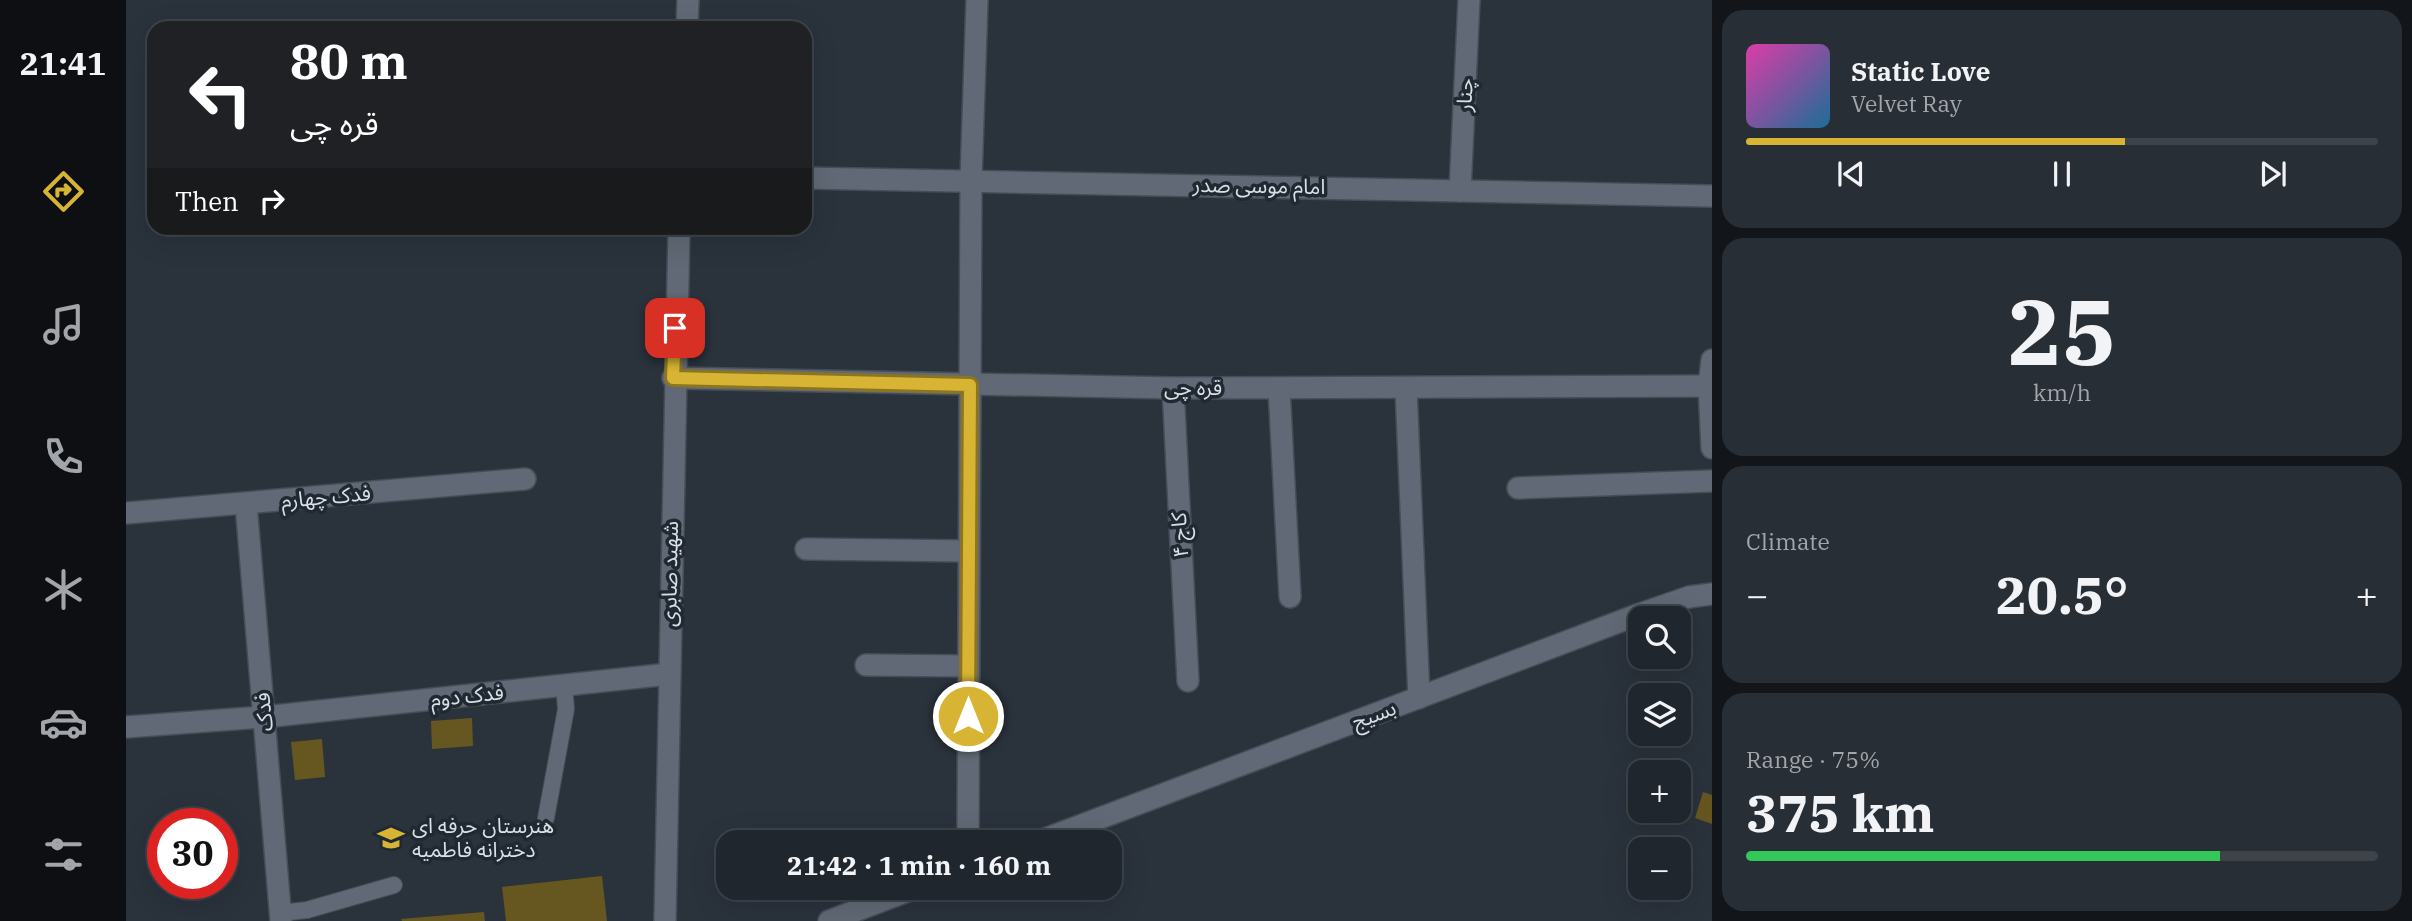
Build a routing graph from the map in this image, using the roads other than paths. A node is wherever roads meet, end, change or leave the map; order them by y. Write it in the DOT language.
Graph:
graph roads {
  1 [pos="688,0"];
  2 [pos="977,0"];
  3 [pos="1469,0"];
  4 [pos="687,21"];
  5 [pos="812,178"];
  6 [pos="971,180"];
  7 [pos="1460,191"];
  8 [pos="1712,196"];
  9 [pos="678,235"];
  10 [pos="1712,360"];
  11 [pos="673,378"];
  12 [pos="970,385"];
  13 [pos="1710,386"];
  14 [pos="1172,388"];
  15 [pos="1279,388"];
  16 [pos="1406,388"];
  17 [pos="1712,448"];
  18 [pos="526,480"];
  19 [pos="1712,481"];
  20 [pos="1518,488"];
  21 [pos="246,504"];
  22 [pos="126,513"];
  23 [pos="806,549"];
  24 [pos="969,551"];
  25 [pos="1712,594"];
  26 [pos="1290,597"];
  27 [pos="866,665"];
  28 [pos="968,666"];
  29 [pos="669,674"];
  30 [pos="1188,681"];
  31 [pos="564,685"];
  32 [pos="1419,698"];
  33 [pos="264,717"];
  34 [pos="126,727"];
  35 [pos="546,818"];
  36 [pos="968,830"];
  37 [pos="1069,830"];
  38 [pos="394,885"];
  39 [pos="884,900"];
  40 [pos="281,917"];
  41 [pos="665,921"];
  42 [pos="828,921"];
  1 -- 4 [label="street"];
  2 -- 6 [label="street"];
  3 -- 7 [label="street, چنار"];
  5 -- 6 [label="street, امام موسی صدر"];
  6 -- 7 [label="street, امام موسی صدر"];
  6 -- 12 [label="street"];
  7 -- 8 [label="street, امام موسی صدر"];
  9 -- 11 [label="street, شهید صابری"];
  10 -- 13 [label="street"];
  11 -- 12 [label="street, قره چی"];
  11 -- 29 [label="street, شهید صابری"];
  12 -- 14 [label="street, قره چی"];
  12 -- 24 [label="street"];
  13 -- 16 [label="street, قره چی"];
  13 -- 17 [label="street"];
  14 -- 15 [label="street, قره چی"];
  14 -- 30 [label="street, کاج ۴"];
  15 -- 16 [label="street, قره چی"];
  15 -- 26 [label="street"];
  16 -- 32 [label="street"];
  18 -- 21 [label="street, فدک چهارم"];
  19 -- 20 [label="street"];
  21 -- 22 [label="street, فدک چهارم"];
  21 -- 33 [label="street, فدک"];
  23 -- 24 [label="street"];
  24 -- 28 [label="street"];
  25 -- 32 [label="street, بسیج"];
  27 -- 28 [label="street"];
  28 -- 36 [label="street"];
  29 -- 31 [label="street, فدک دوم"];
  29 -- 41 [label="street, شهید صابری"];
  31 -- 33 [label="street, فدک دوم"];
  31 -- 35 [label="lane"];
  32 -- 37 [label="street, بسیج"];
  33 -- 34 [label="street, فدک دوم"];
  33 -- 40 [label="street, فدک"];
  38 -- 40 [label="lane"];
  39 -- 42 [label="street"];
}
